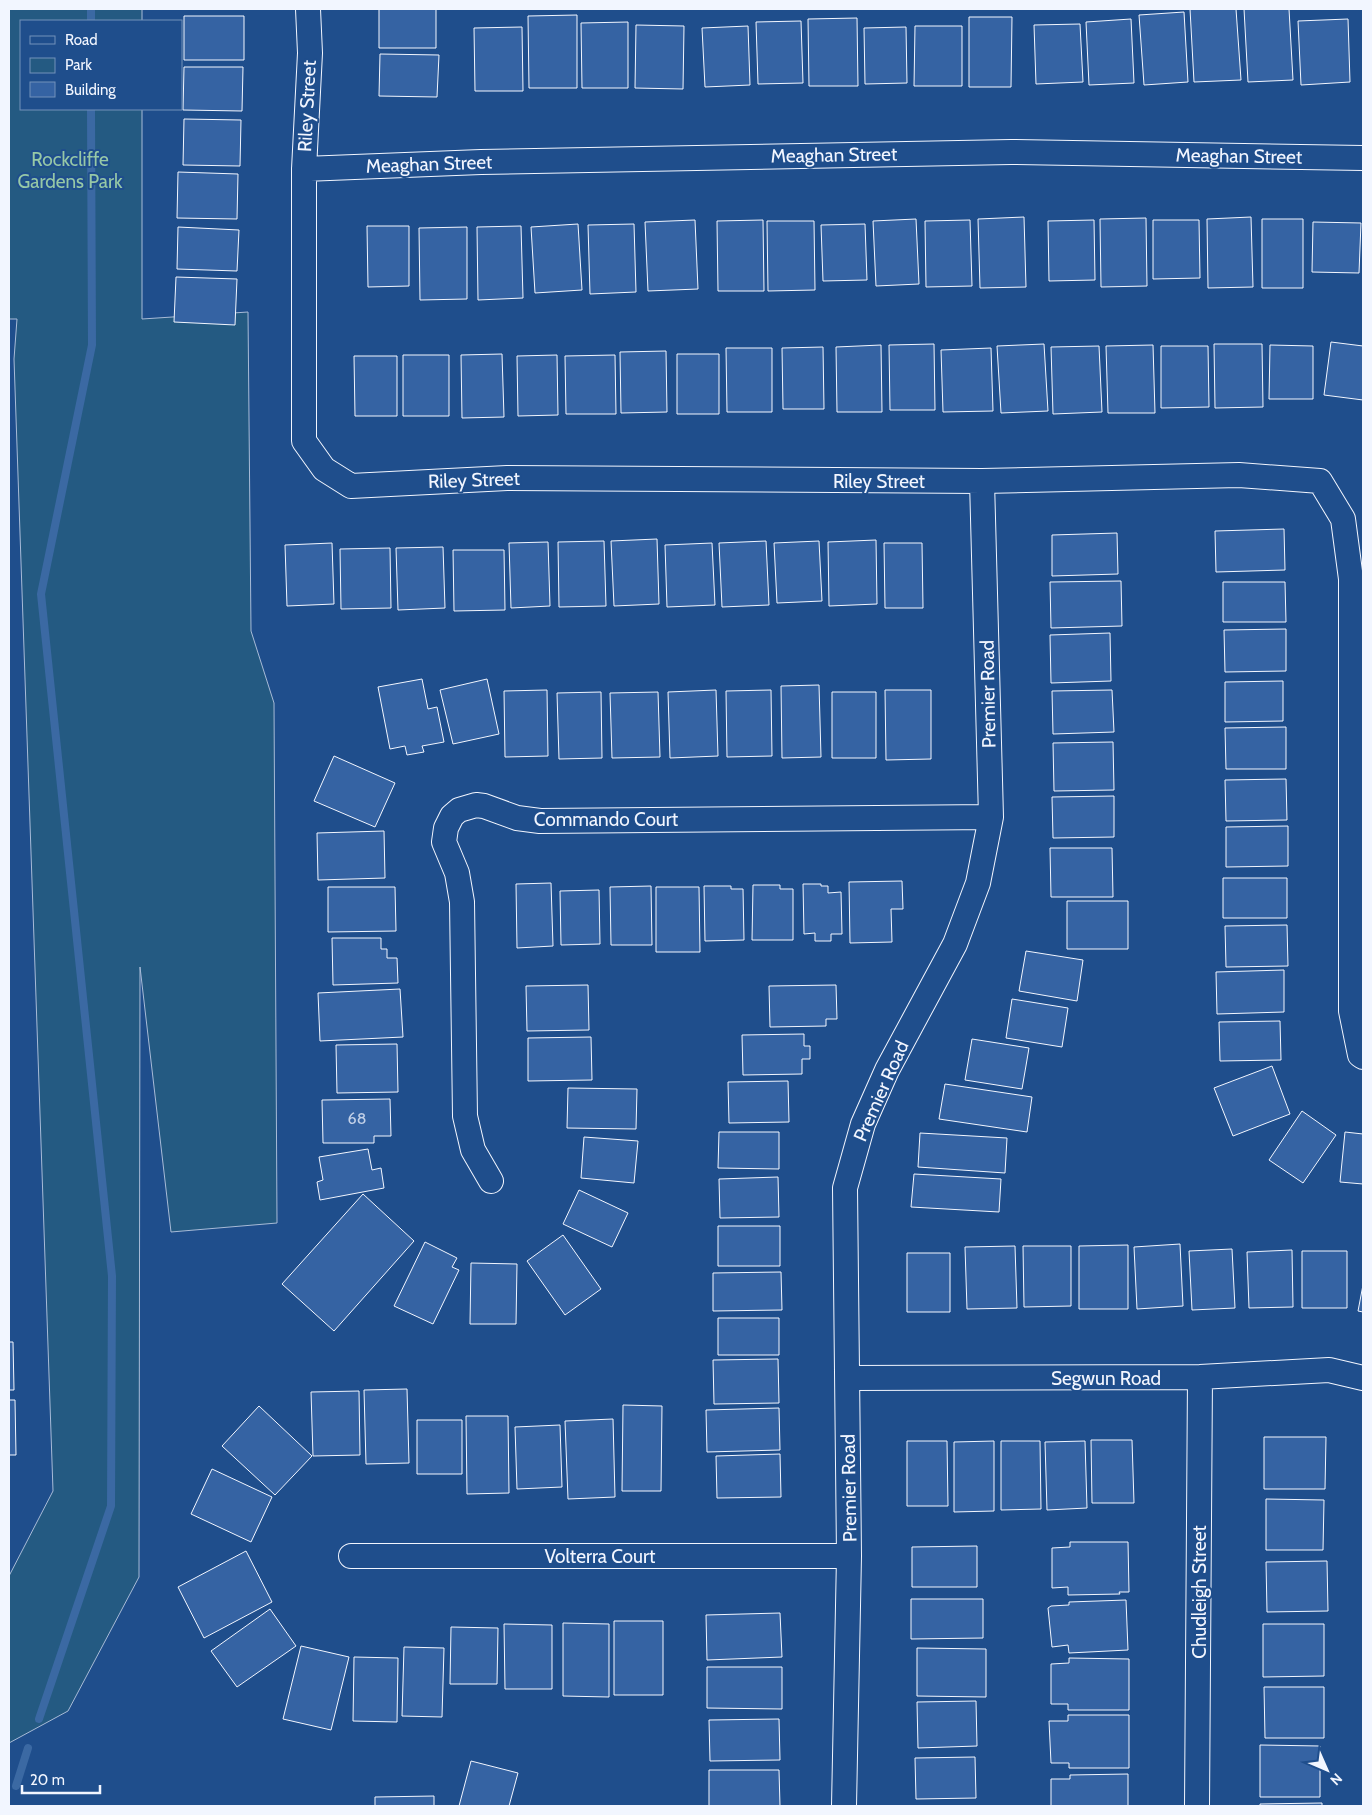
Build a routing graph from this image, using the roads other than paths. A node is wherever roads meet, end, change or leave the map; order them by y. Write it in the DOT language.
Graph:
graph roads {
  1 [pos="308,9"];
  2 [pos="1363,158"];
  3 [pos="304,169"];
  4 [pos="982,481"];
  5 [pos="991,817"];
  6 [pos="1363,1057"];
  7 [pos="491,1182"];
  8 [pos="1200,1377"];
  9 [pos="848,1378"];
  10 [pos="1363,1378"];
  11 [pos="351,1556"];
  12 [pos="849,1556"];
  13 [pos="844,1806"];
  14 [pos="1197,1806"];
  1 -- 3 [label="street, Riley Street"];
  2 -- 3 [label="street, Meaghan Street"];
  3 -- 4 [label="street, Riley Street"];
  4 -- 5 [label="street, Premier Road"];
  4 -- 6 [label="street, Riley Street"];
  5 -- 7 [label="street, Commando Court"];
  5 -- 9 [label="street, Premier Road"];
  8 -- 9 [label="street, Segwun Road"];
  8 -- 10 [label="street, Segwun Road"];
  8 -- 14 [label="street, Chudleigh Street"];
  9 -- 12 [label="street, Premier Road"];
  11 -- 12 [label="street, Volterra Court"];
  12 -- 13 [label="street, Premier Road"];
}
